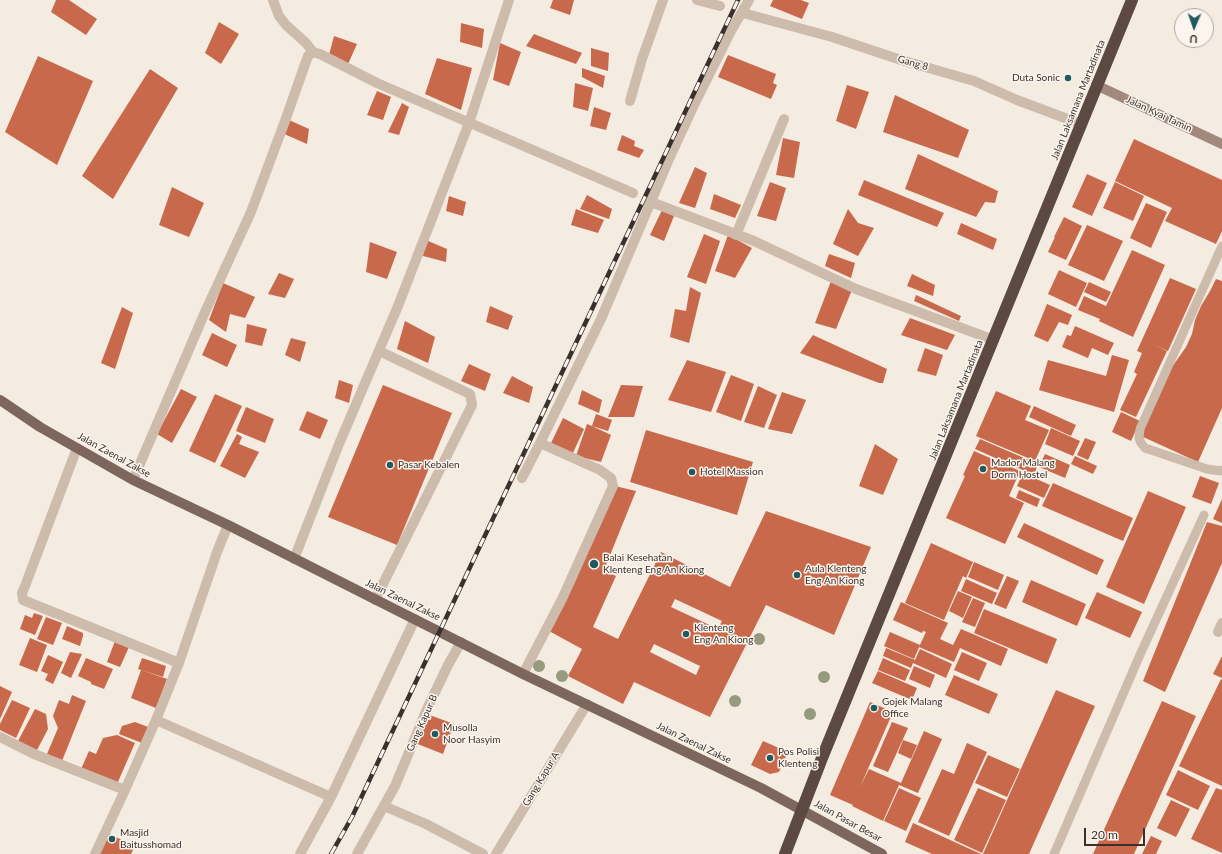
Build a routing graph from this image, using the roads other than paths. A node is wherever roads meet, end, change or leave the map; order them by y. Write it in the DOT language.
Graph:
graph roads {
  1 [pos="273,0"];
  2 [pos="509,0"];
  3 [pos="663,0"];
  4 [pos="698,0"];
  5 [pos="749,0"];
  6 [pos="1132,0"];
  7 [pos="720,6"];
  8 [pos="743,13"];
  9 [pos="313,52"];
  10 [pos="1096,85"];
  11 [pos="630,101"];
  12 [pos="784,118"];
  13 [pos="469,123"];
  14 [pos="1081,124"];
  15 [pos="1222,144"];
  16 [pos="633,193"];
  17 [pos="651,202"];
  18 [pos="736,235"];
  19 [pos="1222,246"];
  20 [pos="994,340"];
  21 [pos="379,351"];
  22 [pos="0,400"];
  23 [pos="540,443"];
  24 [pos="77,448"];
  25 [pos="1222,470"];
  26 [pos="522,478"];
  27 [pos="133,480"];
  28 [pos="1204,515"];
  29 [pos="228,525"];
  30 [pos="294,559"];
  31 [pos="375,600"];
  32 [pos="415,619"];
  33 [pos="461,642"];
  34 [pos="179,663"];
  35 [pos="523,674"];
  36 [pos="587,704"];
  37 [pos="156,720"];
  38 [pos="0,737"];
  39 [pos="125,790"];
  40 [pos="331,797"];
  41 [pos="384,806"];
  42 [pos="802,810"];
  43 [pos="94,854"];
  44 [pos="300,854"];
  45 [pos="358,854"];
  46 [pos="483,854"];
  47 [pos="496,854"];
  48 [pos="785,854"];
  49 [pos="882,854"];
  50 [pos="1054,854"];
  1 -- 9 [label="street"];
  2 -- 13 [label="street"];
  3 -- 11 [label="street"];
  4 -- 7 [label="street"];
  5 -- 8 [label="street"];
  6 -- 10 [label="highway, Jalan Laksamana Martadinata"];
  8 -- 14 [label="street, Gang 8"];
  8 -- 17 [label="street"];
  9 -- 13 [label="street"];
  9 -- 27 [label="street"];
  10 -- 14 [label="highway, Jalan Laksamana Martadinata"];
  10 -- 15 [label="main road, Jalan Kyai Tamin"];
  12 -- 18 [label="street"];
  13 -- 16 [label="street"];
  13 -- 21 [label="street"];
  14 -- 20 [label="highway, Jalan Laksamana Martadinata"];
  17 -- 18 [label="street"];
  17 -- 23 [label="street"];
  18 -- 20 [label="street"];
  19 -- 25 [label="lane"];
  20 -- 42 [label="highway, Jalan Laksamana Martadinata"];
  21 -- 30 [label="street"];
  21 -- 31 [label="street"];
  22 -- 24 [label="main road, Jalan Zaenal Zakse"];
  23 -- 26 [label="street"];
  23 -- 35 [label="street"];
  24 -- 27 [label="main road, Jalan Zaenal Zakse"];
  24 -- 34 [label="street"];
  27 -- 29 [label="main road, Jalan Zaenal Zakse"];
  28 -- 50 [label="lane"];
  29 -- 30 [label="main road, Jalan Zaenal Zakse"];
  29 -- 34 [label="street"];
  30 -- 31 [label="main road, Jalan Zaenal Zakse"];
  31 -- 32 [label="main road, Jalan Zaenal Zakse"];
  32 -- 33 [label="main road, Jalan Zaenal Zakse"];
  32 -- 40 [label="street"];
  33 -- 35 [label="main road, Jalan Zaenal Zakse"];
  33 -- 41 [label="street, Gang Kapur B"];
  34 -- 37 [label="street"];
  35 -- 36 [label="main road, Jalan Zaenal Zakse"];
  36 -- 42 [label="main road, Jalan Zaenal Zakse"];
  36 -- 47 [label="street, Gang Kapur A"];
  37 -- 39 [label="street"];
  37 -- 40 [label="street"];
  38 -- 39 [label="street"];
  39 -- 43 [label="street"];
  40 -- 44 [label="street"];
  41 -- 45 [label="street, Gang Kapur B"];
  41 -- 46 [label="street"];
  42 -- 48 [label="highway, Jalan Laksamana Martadinata"];
  42 -- 49 [label="main road, Jalan Pasar Besar"];
}
